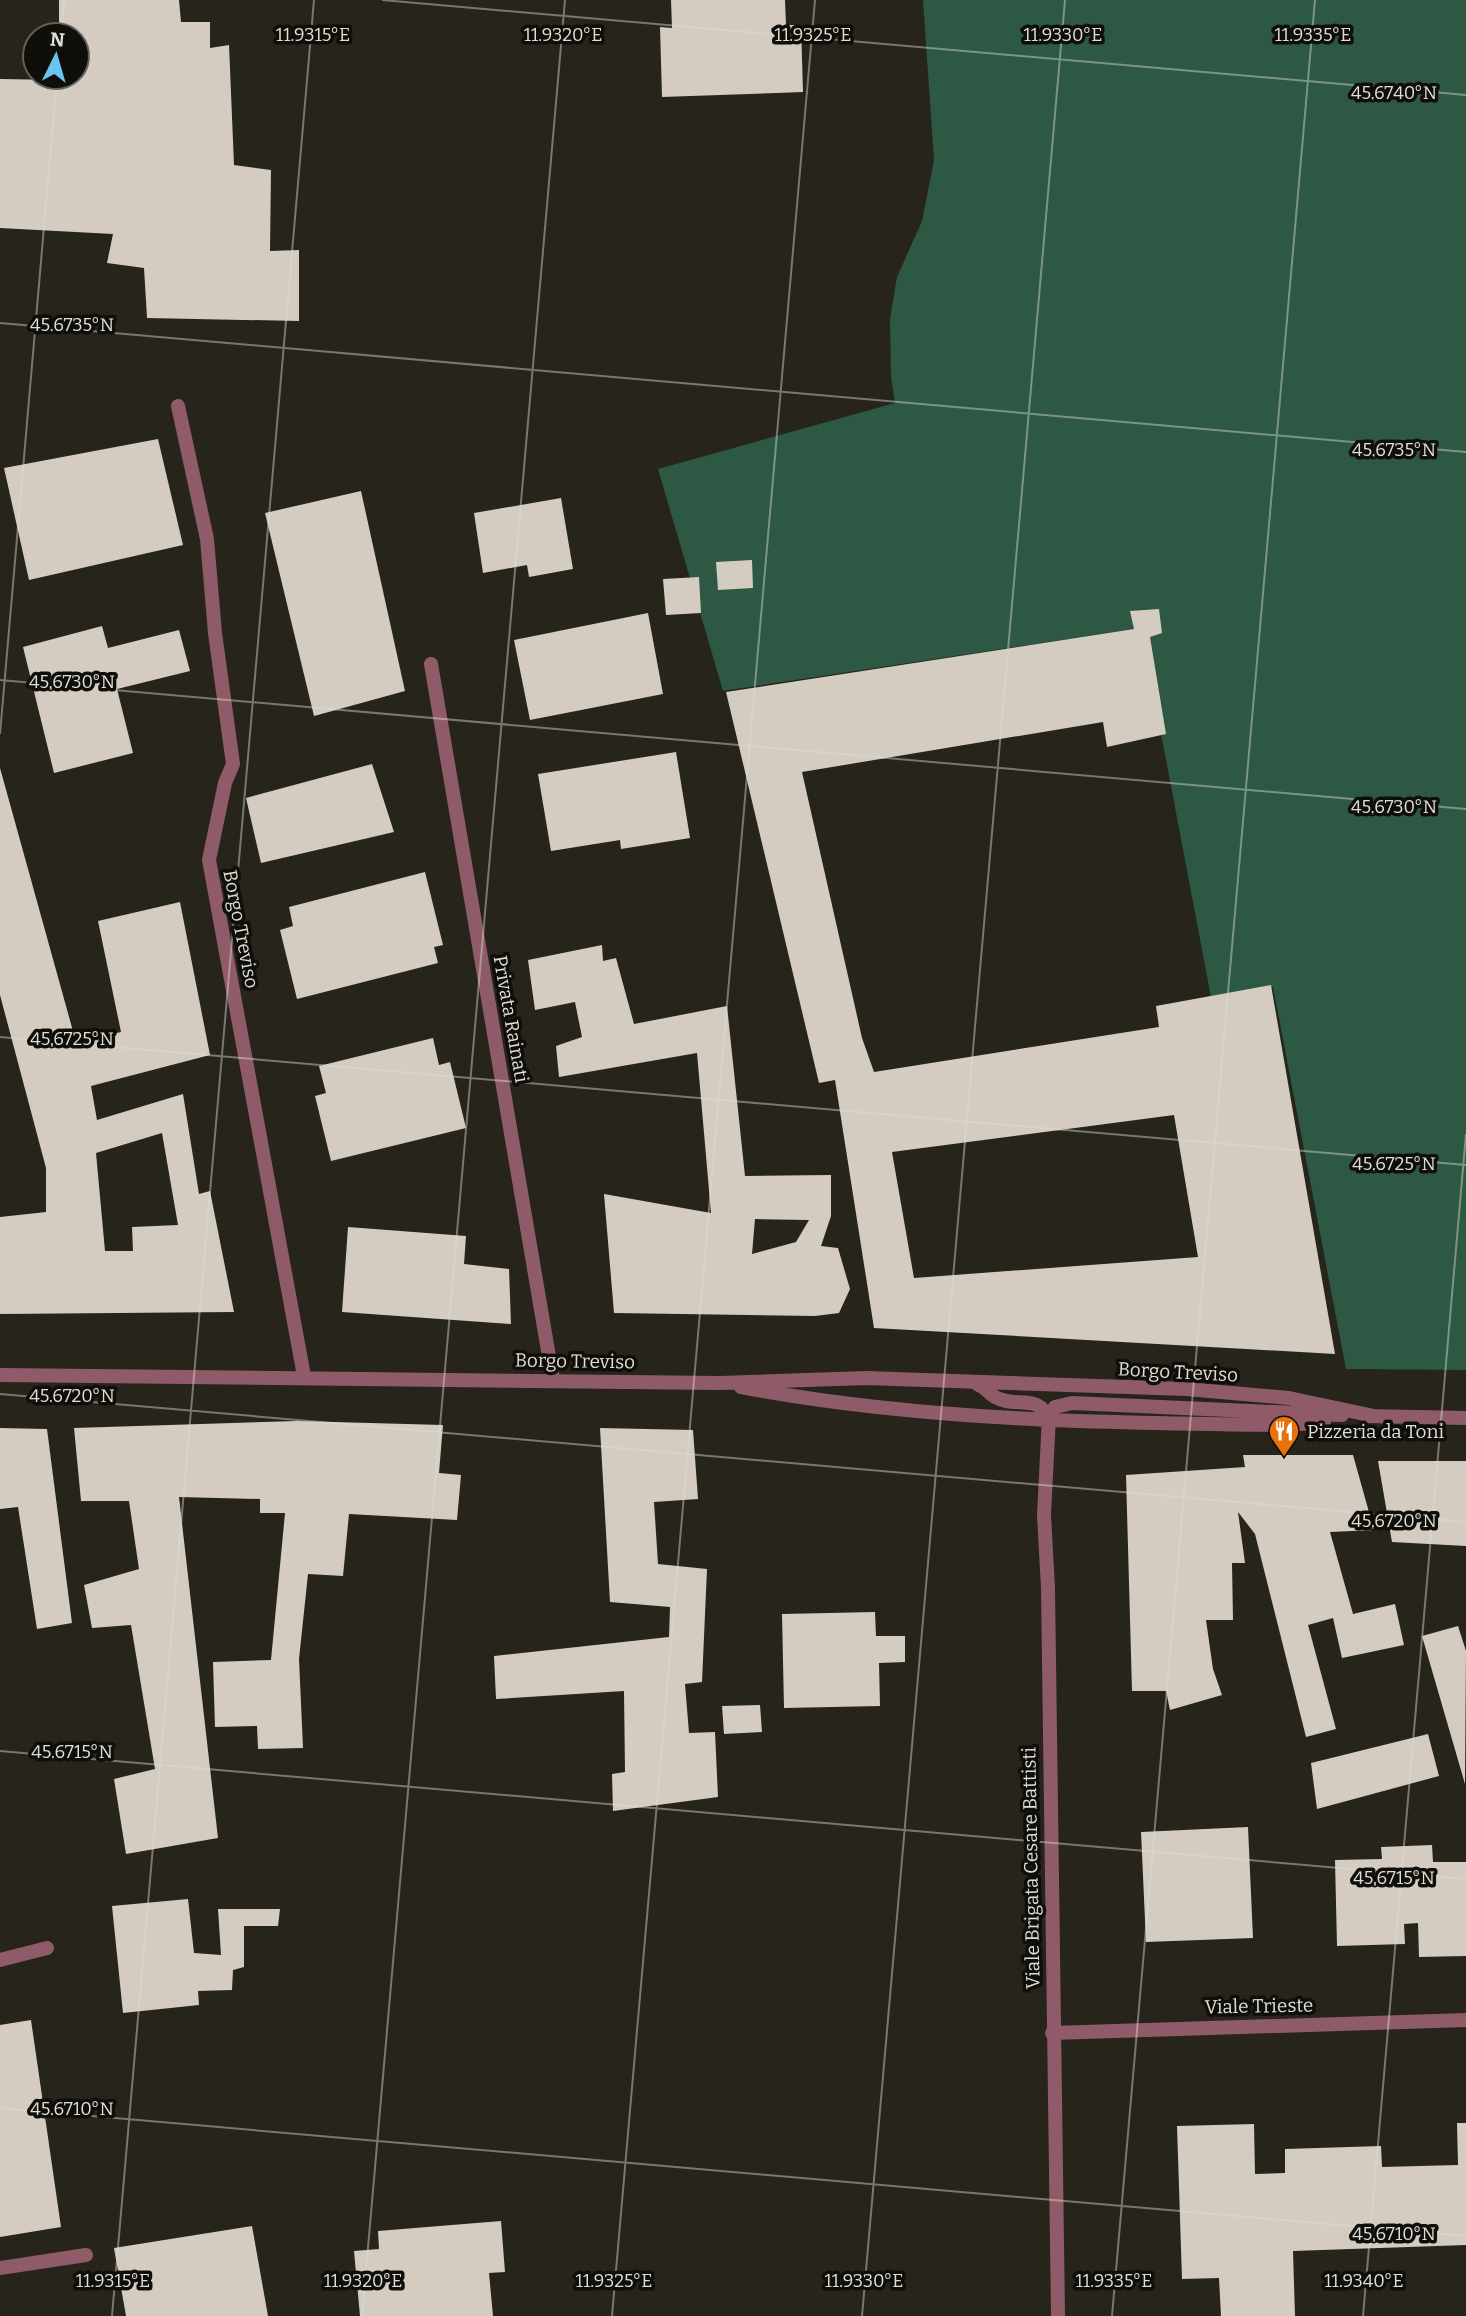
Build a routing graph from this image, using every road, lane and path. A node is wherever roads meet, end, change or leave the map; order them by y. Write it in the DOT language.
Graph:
graph roads {
  1 [pos="178,406"];
  2 [pos="431,664"];
  3 [pos="0,1375"];
  4 [pos="304,1376"];
  5 [pos="553,1380"];
  6 [pos="720,1383"];
  7 [pos="977,1384"];
  8 [pos="1374,1416"];
  9 [pos="1466,1418"];
  10 [pos="1048,1420"];
  11 [pos="47,1948"];
  12 [pos="0,1960"];
  13 [pos="1466,2020"];
  14 [pos="1052,2033"];
  15 [pos="86,2255"];
  16 [pos="0,2269"];
  17 [pos="1058,2316"];
  1 -- 4 [label="street, Borgo Treviso"];
  2 -- 5 [label="street, Privata Rainati"];
  3 -- 4 [label="street, Borgo Treviso"];
  4 -- 5 [label="street, Borgo Treviso"];
  5 -- 6 [label="street, Borgo Treviso"];
  6 -- 7 [label="street, Borgo Treviso"];
  6 -- 10 [label="street, Borgo Treviso"];
  7 -- 8 [label="street, Borgo Treviso"];
  7 -- 10 [label="street, Borgo Treviso"];
  8 -- 9 [label="street, Borgo Treviso"];
  8 -- 10 [label="street, Borgo Treviso"];
  10 -- 14 [label="street, Viale Brigata Cesare Battisti"];
  11 -- 12 [label="street"];
  13 -- 14 [label="street, Viale Trieste"];
  14 -- 17 [label="street, Viale Brigata Cesare Battisti"];
  15 -- 16 [label="street"];
}
